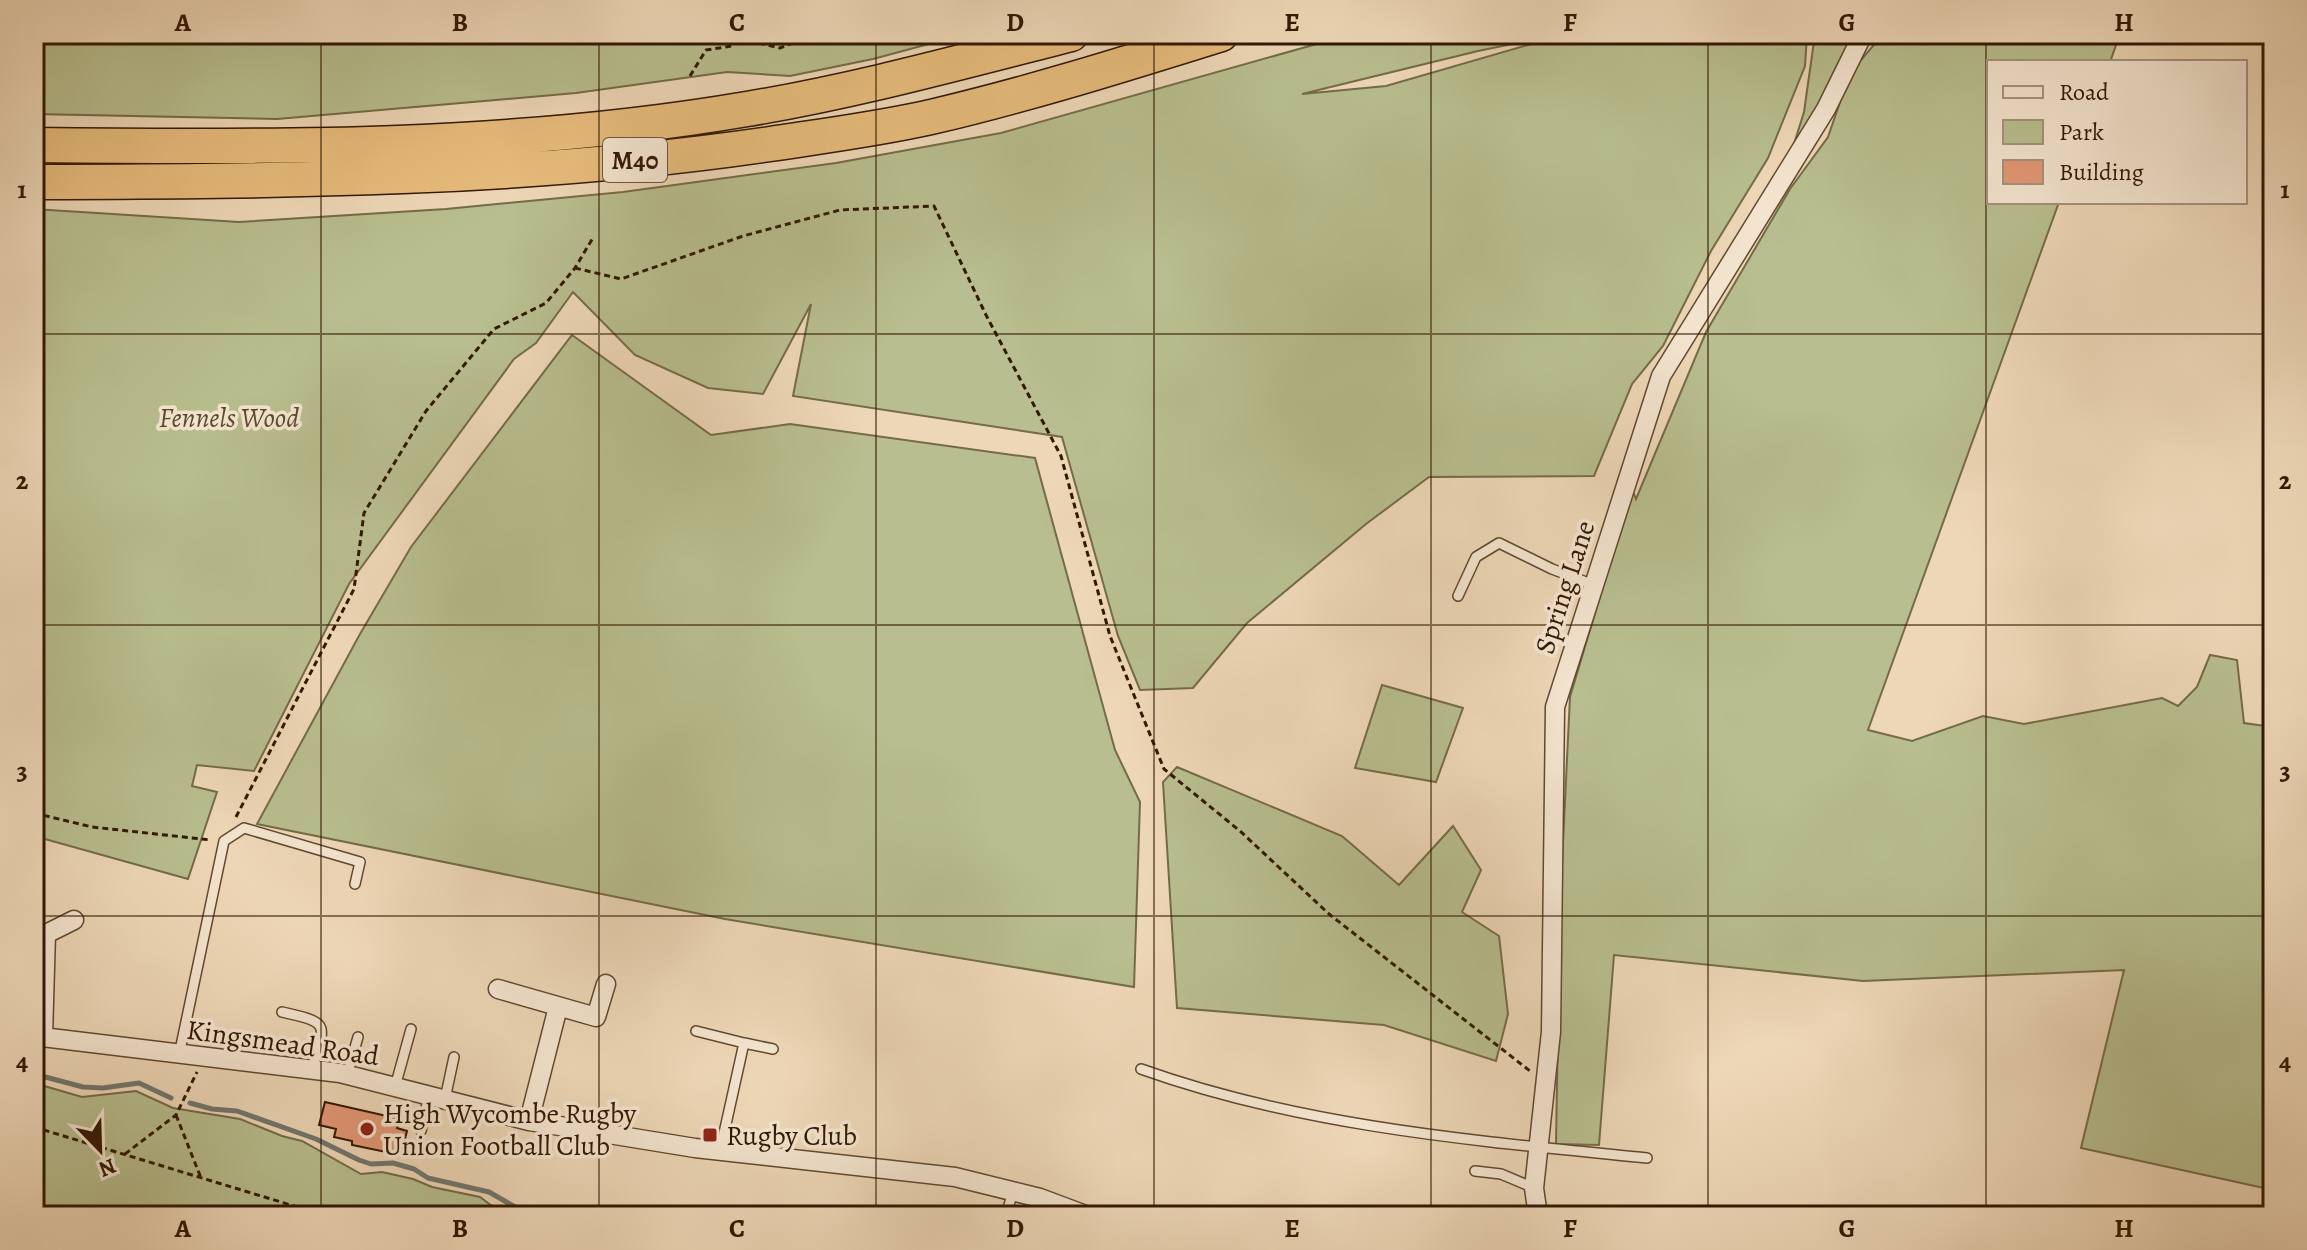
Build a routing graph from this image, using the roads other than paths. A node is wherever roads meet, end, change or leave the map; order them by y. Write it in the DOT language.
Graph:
graph roads {
  1 [pos="1071,34"];
  2 [pos="1221,34"];
  3 [pos="1863,34"];
  4 [pos="34,145"];
  5 [pos="34,182"];
  6 [pos="1594,585"];
  7 [pos="1458,596"];
  8 [pos="355,884"];
  9 [pos="74,920"];
  10 [pos="40,932"];
  11 [pos="606,984"];
  12 [pos="498,989"];
  13 [pos="558,1007"];
  14 [pos="282,1012"];
  15 [pos="411,1029"];
  16 [pos="696,1031"];
  17 [pos="38,1037"];
  18 [pos="358,1037"];
  19 [pos="744,1043"];
  20 [pos="773,1049"];
  21 [pos="179,1055"];
  22 [pos="454,1057"];
  23 [pos="312,1069"];
  24 [pos="1141,1069"];
  25 [pos="347,1075"];
  26 [pos="395,1087"];
  27 [pos="437,1097"];
  28 [pos="529,1121"];
  29 [pos="421,1131"];
  30 [pos="1539,1147"];
  31 [pos="720,1151"];
  32 [pos="1647,1158"];
  33 [pos="1475,1171"];
  34 [pos="1534,1188"];
  35 [pos="1013,1191"];
  36 [pos="1038,1207"];
  37 [pos="1006,1216"];
  38 [pos="1088,1216"];
  39 [pos="1538,1216"];
  1 -- 4 [label="highway, M40"];
  2 -- 5 [label="highway, M40"];
  3 -- 6 [label="street, Spring Lane"];
  6 -- 7 [label="lane"];
  6 -- 30 [label="street, Spring Lane"];
  8 -- 21 [label="lane"];
  9 -- 10 [label="street"];
  10 -- 17 [label="street"];
  11 -- 13 [label="street"];
  12 -- 13 [label="street"];
  13 -- 28 [label="street"];
  14 -- 23 [label="lane"];
  15 -- 26 [label="lane"];
  16 -- 19 [label="lane"];
  17 -- 21 [label="street, Kingsmead Road"];
  18 -- 25 [label="lane"];
  19 -- 20 [label="lane"];
  19 -- 31 [label="lane"];
  21 -- 23 [label="street, Kingsmead Road"];
  22 -- 27 [label="lane"];
  23 -- 25 [label="street, Kingsmead Road"];
  24 -- 30 [label="lane"];
  25 -- 26 [label="street, Kingsmead Road"];
  26 -- 27 [label="street, Kingsmead Road"];
  27 -- 28 [label="street, Kingsmead Road"];
  27 -- 29 [label="lane"];
  28 -- 31 [label="street, Kingsmead Road"];
  30 -- 32 [label="lane"];
  30 -- 34 [label="street, Spring Lane"];
  31 -- 35 [label="street, Kingsmead Road"];
  33 -- 34 [label="lane"];
  34 -- 39 [label="street, Spring Lane"];
  35 -- 36 [label="street, Kingsmead Road"];
  35 -- 37 [label="lane"];
  36 -- 38 [label="street, Kingsmead Road"];
}
